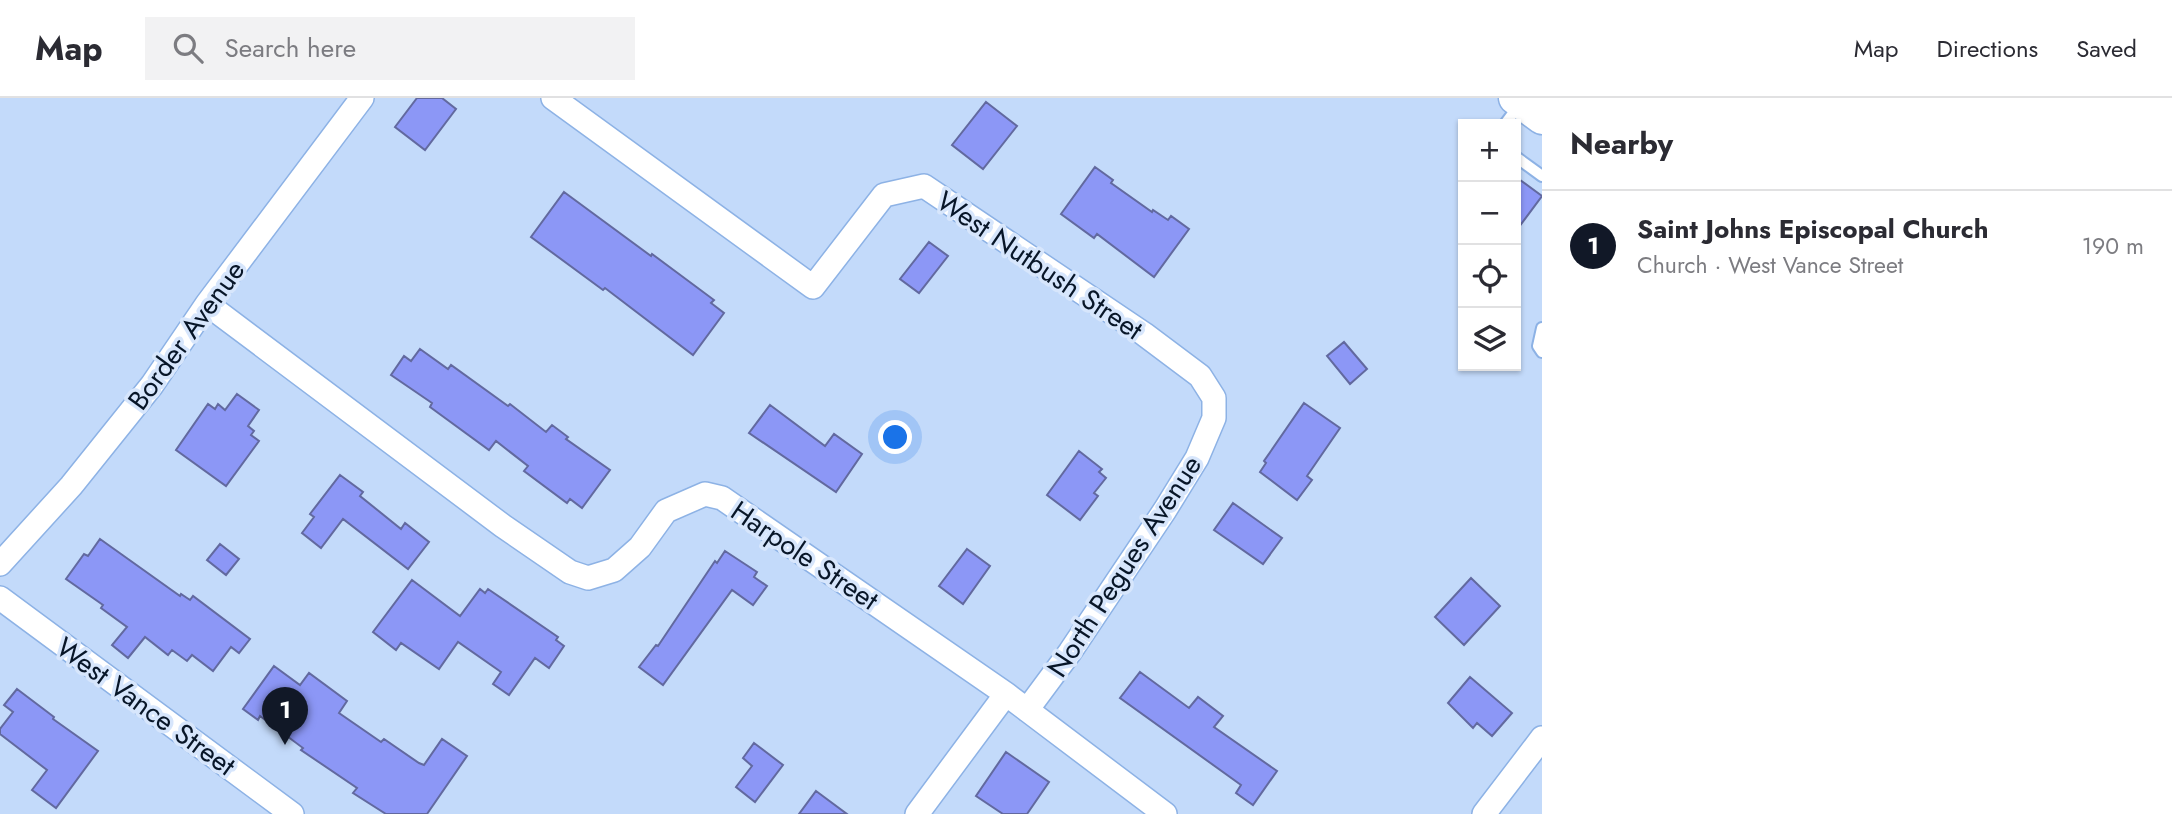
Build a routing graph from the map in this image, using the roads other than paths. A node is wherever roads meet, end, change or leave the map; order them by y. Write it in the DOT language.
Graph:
graph roads {
  1 [pos="362,98"];
  2 [pos="553,98"];
  3 [pos="1521,161"];
  4 [pos="1542,176"];
  5 [pos="207,304"];
  6 [pos="1542,328"];
  7 [pos="1542,352"];
  8 [pos="1214,418"];
  9 [pos="0,564"];
  10 [pos="0,598"];
  11 [pos="1006,694"];
  12 [pos="1027,710"];
  13 [pos="1542,738"];
  14 [pos="292,814"];
  15 [pos="918,814"];
  16 [pos="1165,814"];
  17 [pos="1484,814"];
  1 -- 5 [label="street, Border Avenue"];
  2 -- 8 [label="street, West Nutbush Street"];
  3 -- 4 [label="lane"];
  5 -- 9 [label="street, Border Avenue"];
  5 -- 11 [label="street, Harpole Street"];
  6 -- 7 [label="lane"];
  8 -- 12 [label="street, North Pegues Avenue"];
  10 -- 14 [label="street, West Vance Street"];
  11 -- 12 [label="street, Harpole Street"];
  11 -- 15 [label="street"];
  12 -- 16 [label="street, Harpole Street"];
  13 -- 17 [label="street"];
}
